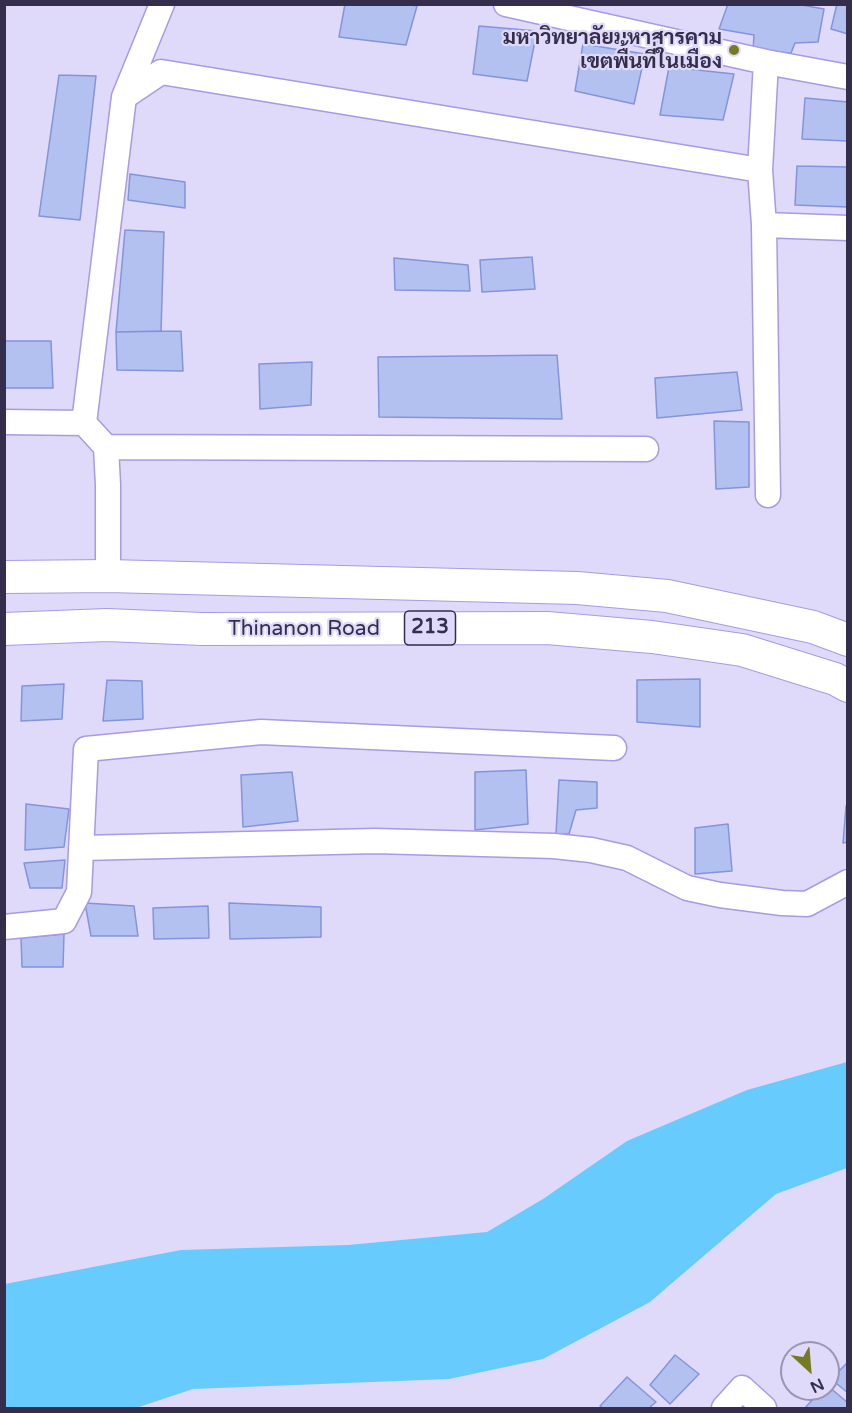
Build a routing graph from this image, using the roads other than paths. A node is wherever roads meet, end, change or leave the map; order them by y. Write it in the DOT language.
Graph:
graph roads {
  1 [pos="162,4"];
  2 [pos="506,4"];
  3 [pos="766,62"];
  4 [pos="848,77"];
  5 [pos="124,97"];
  6 [pos="760,170"];
  7 [pos="764,225"];
  8 [pos="848,228"];
  9 [pos="4,422"];
  10 [pos="84,423"];
  11 [pos="106,447"];
  12 [pos="646,449"];
  13 [pos="768,495"];
  14 [pos="108,576"];
  15 [pos="4,577"];
  16 [pos="107,626"];
  17 [pos="4,629"];
  18 [pos="848,640"];
  19 [pos="848,686"];
  20 [pos="614,748"];
  21 [pos="81,848"];
  22 [pos="848,882"];
  23 [pos="4,927"];
  24 [pos="724,1408"];
  25 [pos="764,1408"];
  1 -- 5 [label="street"];
  2 -- 3 [label="street"];
  3 -- 4 [label="street"];
  3 -- 6 [label="street"];
  5 -- 6 [label="street"];
  5 -- 10 [label="street"];
  6 -- 7 [label="street"];
  7 -- 8 [label="street"];
  7 -- 13 [label="street"];
  9 -- 10 [label="street"];
  10 -- 11 [label="street"];
  11 -- 12 [label="street"];
  11 -- 14 [label="street"];
  14 -- 15 [label="main road, 213"];
  14 -- 16 [label="main road"];
  14 -- 18 [label="main road, 213"];
  16 -- 17 [label="main road, Thinanon Road / 213"];
  16 -- 19 [label="main road, Thinanon Road / 213"];
  20 -- 21 [label="street"];
  21 -- 22 [label="street"];
  21 -- 23 [label="street"];
  24 -- 25 [label="street"];
}
